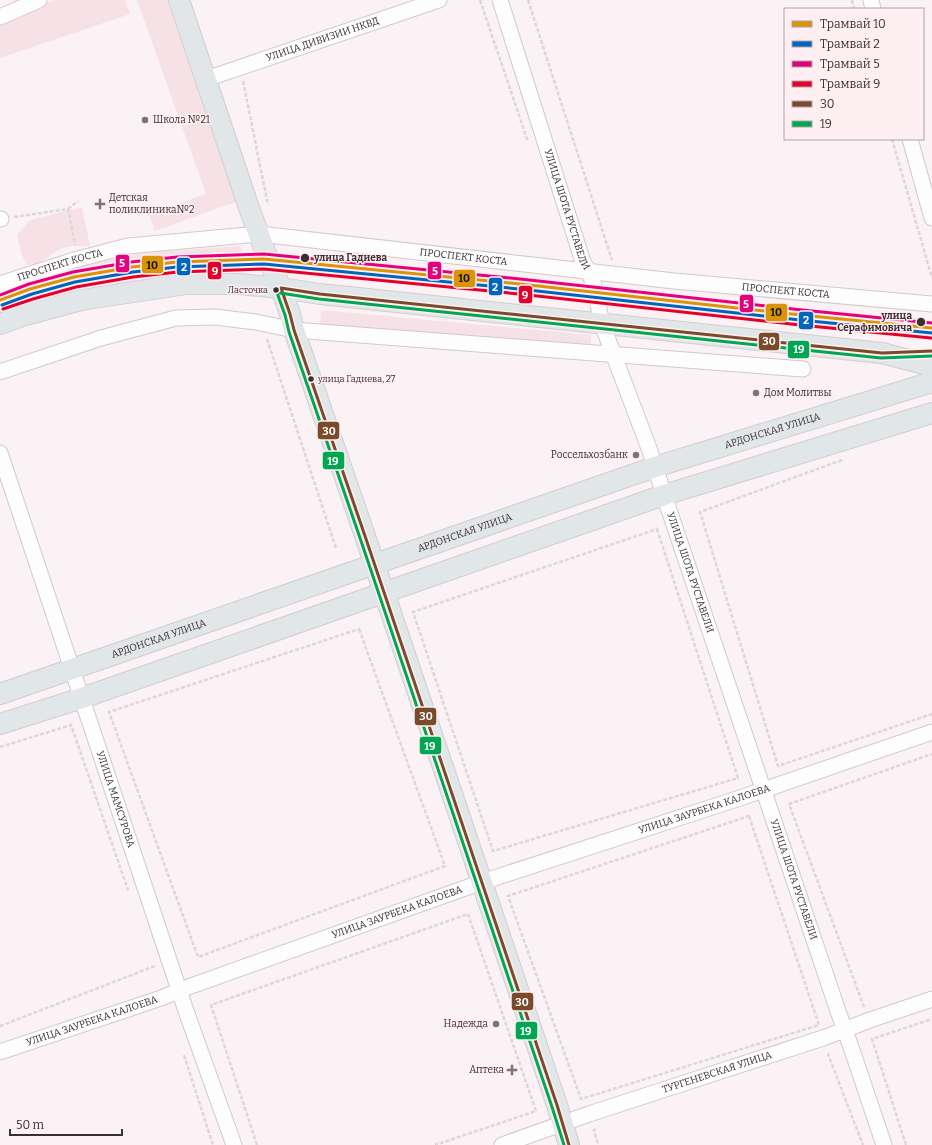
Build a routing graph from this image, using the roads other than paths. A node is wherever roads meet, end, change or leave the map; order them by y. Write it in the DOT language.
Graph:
graph roads {
  1 [pos="39,0"];
  2 [pos="179,0"];
  3 [pos="439,0"];
  4 [pos="500,0"];
  5 [pos="0,17"];
  6 [pos="206,78"];
  7 [pos="910,140"];
  8 [pos="932,218"];
  9 [pos="259,234"];
  10 [pos="588,270"];
  11 [pos="0,284"];
  12 [pos="281,288"];
  13 [pos="932,304"];
  14 [pos="0,324"];
  15 [pos="602,324"];
  16 [pos="294,330"];
  17 [pos="932,351"];
  18 [pos="882,353"];
  19 [pos="614,354"];
  20 [pos="932,366"];
  21 [pos="804,369"];
  22 [pos="0,372"];
  23 [pos="932,382"];
  24 [pos="932,413"];
  25 [pos="0,453"];
  26 [pos="655,467"];
  27 [pos="664,496"];
  28 [pos="374,565"];
  29 [pos="384,592"];
  30 [pos="72,669"];
  31 [pos="0,694"];
  32 [pos="82,698"];
  33 [pos="0,724"];
  34 [pos="932,732"];
  35 [pos="763,789"];
  36 [pos="482,882"];
  37 [pos="180,990"];
  38 [pos="932,999"];
  39 [pos="845,1030"];
  40 [pos="0,1052"];
  41 [pos="562,1124"];
  42 [pos="234,1145"];
  43 [pos="502,1145"];
  44 [pos="569,1145"];
  45 [pos="884,1145"];
  1 -- 5 [label="street"];
  2 -- 6 [label="main road"];
  3 -- 6 [label="street, УЛИЦА ДИВИЗИИ НКВД"];
  4 -- 10 [label="street, УЛИЦА ШОТА РУСТАВЕЛИ"];
  6 -- 9 [label="main road"];
  7 -- 8 [label="street"];
  9 -- 10 [label="street, ПРОСПЕКТ КОСТА"];
  9 -- 11 [label="street, ПРОСПЕКТ КОСТА"];
  9 -- 12 [label="main road"];
  10 -- 13 [label="street, ПРОСПЕКТ КОСТА"];
  10 -- 15 [label="street, УЛИЦА ШОТА РУСТАВЕЛИ"];
  12 -- 14 [label="main road"];
  12 -- 15 [label="main road"];
  12 -- 16 [label="main road"];
  15 -- 18 [label="main road"];
  15 -- 19 [label="street, УЛИЦА ШОТА РУСТАВЕЛИ"];
  16 -- 19 [label="street"];
  16 -- 22 [label="street"];
  16 -- 28 [label="main road"];
  17 -- 18 [label="main road"];
  18 -- 20 [label="main road"];
  19 -- 21 [label="street"];
  19 -- 26 [label="street, УЛИЦА ШОТА РУСТАВЕЛИ"];
  23 -- 26 [label="main road, АРДОНСКАЯ УЛИЦА"];
  24 -- 27 [label="main road"];
  25 -- 30 [label="street, УЛИЦА МАМСУРОВА"];
  26 -- 27 [label="street, УЛИЦА ШОТА РУСТАВЕЛИ"];
  26 -- 28 [label="main road, АРДОНСКАЯ УЛИЦА"];
  27 -- 29 [label="main road"];
  27 -- 35 [label="street, УЛИЦА ШОТА РУСТАВЕЛИ"];
  28 -- 29 [label="main road"];
  28 -- 30 [label="main road, АРДОНСКАЯ УЛИЦА"];
  29 -- 32 [label="main road"];
  29 -- 36 [label="main road"];
  30 -- 31 [label="main road, АРДОНСКАЯ УЛИЦА"];
  30 -- 32 [label="street, УЛИЦА МАМСУРОВА"];
  32 -- 33 [label="main road"];
  32 -- 37 [label="street, УЛИЦА МАМСУРОВА"];
  34 -- 35 [label="street, УЛИЦА ЗАУРБЕКА КАЛОЕВА"];
  35 -- 36 [label="street, УЛИЦА ЗАУРБЕКА КАЛОЕВА"];
  35 -- 39 [label="street, УЛИЦА ШОТА РУСТАВЕЛИ"];
  36 -- 37 [label="street, УЛИЦА ЗАУРБЕКА КАЛОЕВА"];
  36 -- 41 [label="main road"];
  37 -- 40 [label="street, УЛИЦА ЗАУРБЕКА КАЛОЕВА"];
  37 -- 42 [label="street, УЛИЦА МАМСУРОВА"];
  38 -- 39 [label="street, ТУРГЕНЕВСКАЯ УЛИЦА"];
  39 -- 41 [label="street, ТУРГЕНЕВСКАЯ УЛИЦА"];
  39 -- 45 [label="street, УЛИЦА ШОТА РУСТАВЕЛИ"];
  41 -- 43 [label="street, ТУРГЕНЕВСКАЯ УЛИЦА"];
  41 -- 44 [label="main road"];
}
